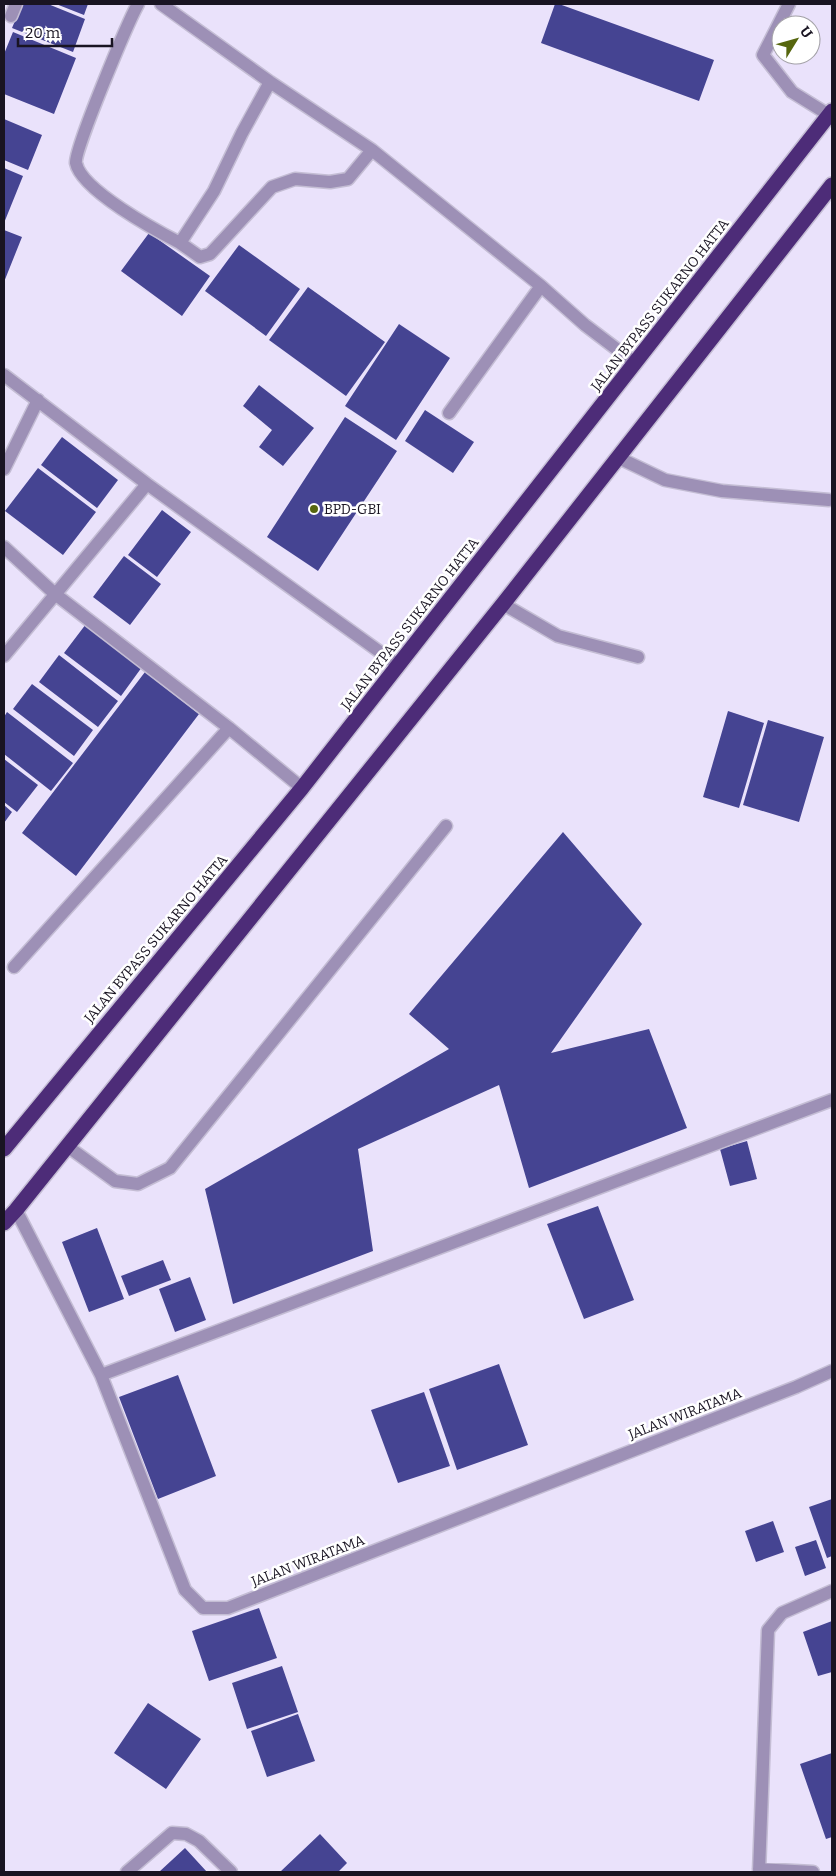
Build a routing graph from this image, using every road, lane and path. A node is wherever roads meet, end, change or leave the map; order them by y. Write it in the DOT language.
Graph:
graph roads {
  1 [pos="16,4"];
  2 [pos="138,4"];
  3 [pos="161,4"];
  4 [pos="789,4"];
  5 [pos="11,16"];
  6 [pos="270,82"];
  7 [pos="831,113"];
  8 [pos="372,150"];
  9 [pos="832,185"];
  10 [pos="180,243"];
  11 [pos="541,286"];
  12 [pos="635,363"];
  13 [pos="4,375"];
  14 [pos="38,400"];
  15 [pos="449,412"];
  16 [pos="618,458"];
  17 [pos="4,469"];
  18 [pos="147,484"];
  19 [pos="829,500"];
  20 [pos="4,547"];
  21 [pos="54,594"];
  22 [pos="503,604"];
  23 [pos="4,656"];
  24 [pos="638,657"];
  25 [pos="398,666"];
  26 [pos="229,728"];
  27 [pos="302,788"];
  28 [pos="446,826"];
  29 [pos="14,967"];
  30 [pos="832,1100"];
  31 [pos="67,1146"];
  32 [pos="4,1149"];
  33 [pos="16,1210"];
  34 [pos="4,1223"];
  35 [pos="832,1371"];
  36 [pos="101,1375"];
  37 [pos="832,1590"];
  38 [pos="759,1870"];
  39 [pos="127,1872"];
  40 [pos="231,1872"];
  41 [pos="813,1872"];
  1 -- 5 [label="street"];
  2 -- 10 [label="street"];
  3 -- 6 [label="street"];
  4 -- 7 [label="street"];
  6 -- 8 [label="street"];
  6 -- 10 [label="street"];
  7 -- 12 [label="highway, JALAN BYPASS SUKARNO HATTA"];
  8 -- 10 [label="street"];
  8 -- 11 [label="street"];
  9 -- 16 [label="highway"];
  11 -- 12 [label="street"];
  11 -- 15 [label="street"];
  12 -- 25 [label="highway, JALAN BYPASS SUKARNO HATTA"];
  13 -- 14 [label="street"];
  14 -- 17 [label="street"];
  14 -- 18 [label="street"];
  16 -- 19 [label="street"];
  16 -- 22 [label="highway"];
  18 -- 21 [label="street"];
  18 -- 25 [label="street"];
  20 -- 21 [label="street"];
  21 -- 23 [label="street"];
  21 -- 26 [label="street"];
  22 -- 24 [label="street"];
  22 -- 31 [label="highway"];
  25 -- 27 [label="highway, JALAN BYPASS SUKARNO HATTA"];
  26 -- 27 [label="street"];
  26 -- 29 [label="street"];
  27 -- 32 [label="highway, JALAN BYPASS SUKARNO HATTA"];
  28 -- 31 [label="street"];
  30 -- 36 [label="street"];
  31 -- 33 [label="highway"];
  33 -- 34 [label="highway"];
  33 -- 36 [label="street, JALAN WIRATAMA"];
  35 -- 36 [label="street, JALAN WIRATAMA"];
  37 -- 38 [label="street"];
  38 -- 41 [label="street"];
  39 -- 40 [label="street"];
}
